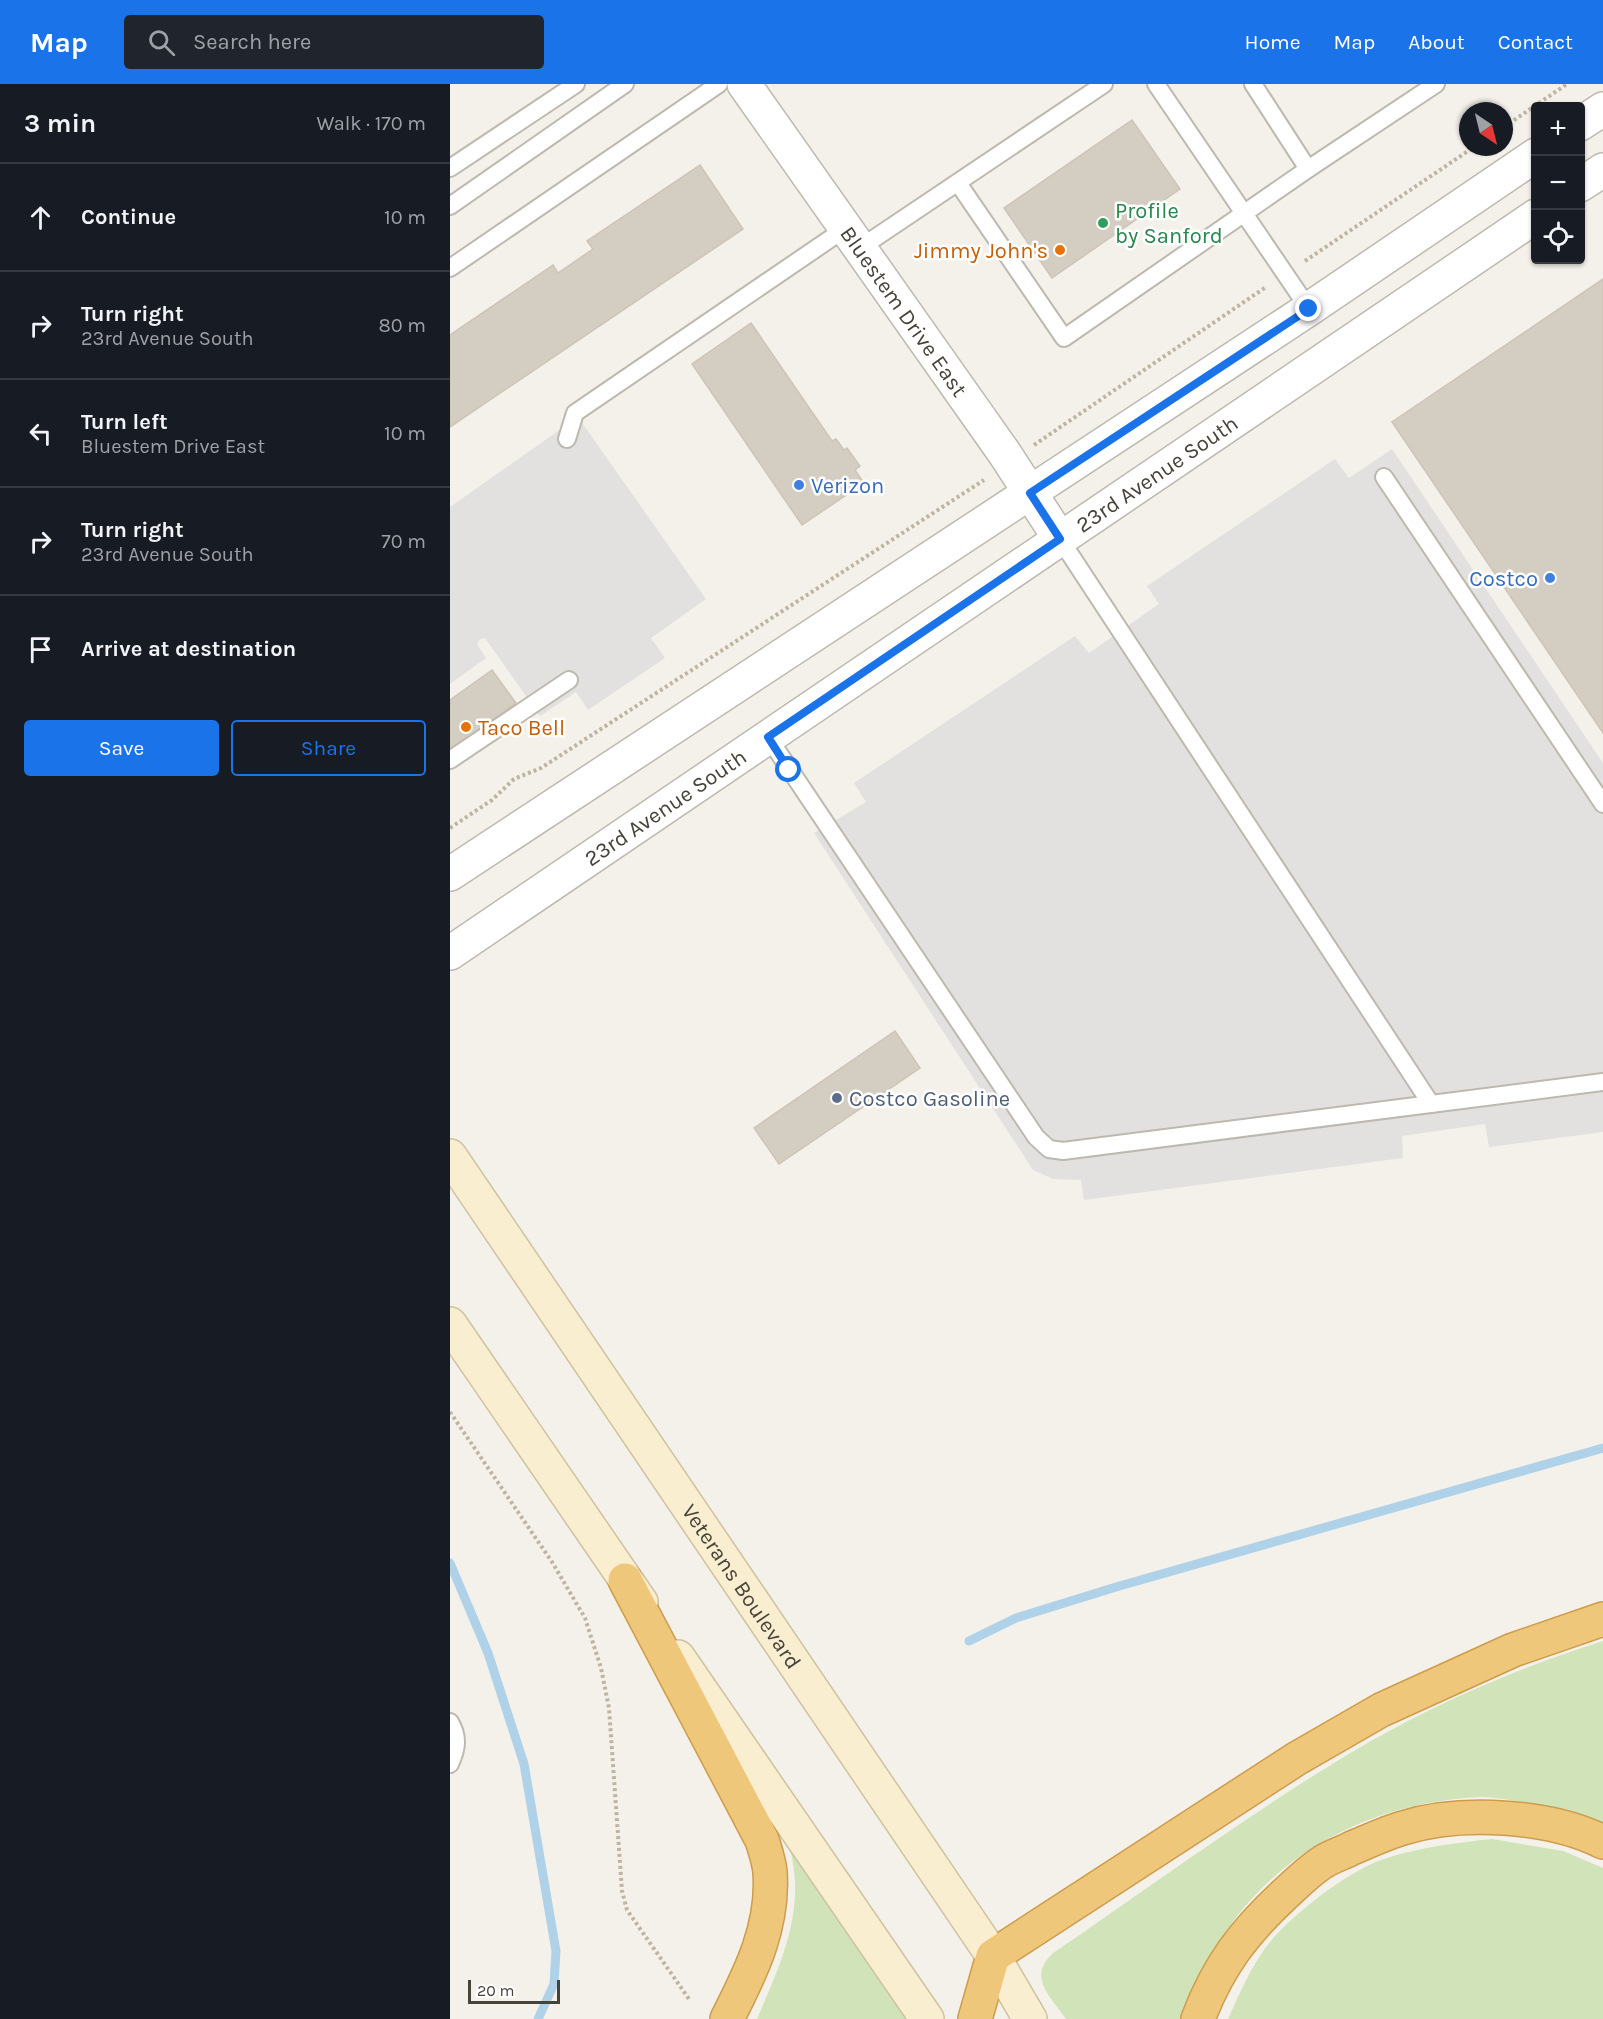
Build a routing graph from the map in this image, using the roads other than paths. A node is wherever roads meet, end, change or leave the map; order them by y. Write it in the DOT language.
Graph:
graph roads {
  1 [pos="576,84"];
  2 [pos="719,84"];
  3 [pos="744,84"];
  4 [pos="1104,84"];
  5 [pos="1157,84"];
  6 [pos="1253,84"];
  7 [pos="1436,84"];
  8 [pos="612,87"];
  9 [pos="1603,109"];
  10 [pos="1585,121"];
  11 [pos="1535,156"];
  12 [pos="450,168"];
  13 [pos="1308,169"];
  14 [pos="1603,170"];
  15 [pos="1585,182"];
  16 [pos="958,183"];
  17 [pos="450,206"];
  18 [pos="1245,214"];
  19 [pos="1531,219"];
  20 [pos="853,238"];
  21 [pos="450,267"];
  22 [pos="1309,309"];
  23 [pos="567,439"];
  24 [pos="1384,477"];
  25 [pos="1030,493"];
  26 [pos="1060,539"];
  27 [pos="569,680"];
  28 [pos="768,737"];
  29 [pos="450,760"];
  30 [pos="1603,804"];
  31 [pos="450,874"];
  32 [pos="450,953"];
  33 [pos="1603,1082"];
  34 [pos="1431,1104"];
  35 [pos="450,1156"];
  36 [pos="450,1324"];
  37 [pos="625,1580"];
  38 [pos="1603,1618"];
  39 [pos="450,1722"];
  40 [pos="450,1764"];
  41 [pos="1603,1842"];
  42 [pos="993,1956"];
  43 [pos="728,2019"];
  44 [pos="927,2019"];
  45 [pos="975,2019"];
  46 [pos="1030,2019"];
  47 [pos="1198,2019"];
  1 -- 12 [label="lane"];
  2 -- 21 [label="lane"];
  3 -- 20 [label="street, Bluestem Drive East"];
  4 -- 16 [label="lane"];
  5 -- 18 [label="lane"];
  6 -- 13 [label="lane"];
  7 -- 13 [label="lane"];
  8 -- 17 [label="lane"];
  9 -- 10 [label="street"];
  11 -- 22 [label="street"];
  13 -- 18 [label="lane"];
  14 -- 15 [label="street"];
  16 -- 18 [label="lane"];
  16 -- 20 [label="lane"];
  18 -- 22 [label="lane"];
  19 -- 26 [label="street, 23rd Avenue South"];
  20 -- 23 [label="lane"];
  20 -- 25 [label="street, Bluestem Drive East"];
  22 -- 25 [label="street"];
  24 -- 30 [label="lane"];
  25 -- 26 [label="street, Bluestem Drive East"];
  25 -- 31 [label="street"];
  26 -- 28 [label="street, 23rd Avenue South"];
  26 -- 34 [label="lane"];
  27 -- 29 [label="lane"];
  28 -- 32 [label="street, 23rd Avenue South"];
  28 -- 34 [label="lane"];
  33 -- 34 [label="lane"];
  35 -- 42 [label="main road, Veterans Boulevard"];
  36 -- 37 [label="main road"];
  37 -- 43 [label="highway"];
  37 -- 44 [label="main road"];
  38 -- 42 [label="highway"];
  39 -- 40 [label="lane"];
  41 -- 47 [label="highway"];
  42 -- 45 [label="highway"];
  42 -- 46 [label="main road, Veterans Boulevard"];
}
